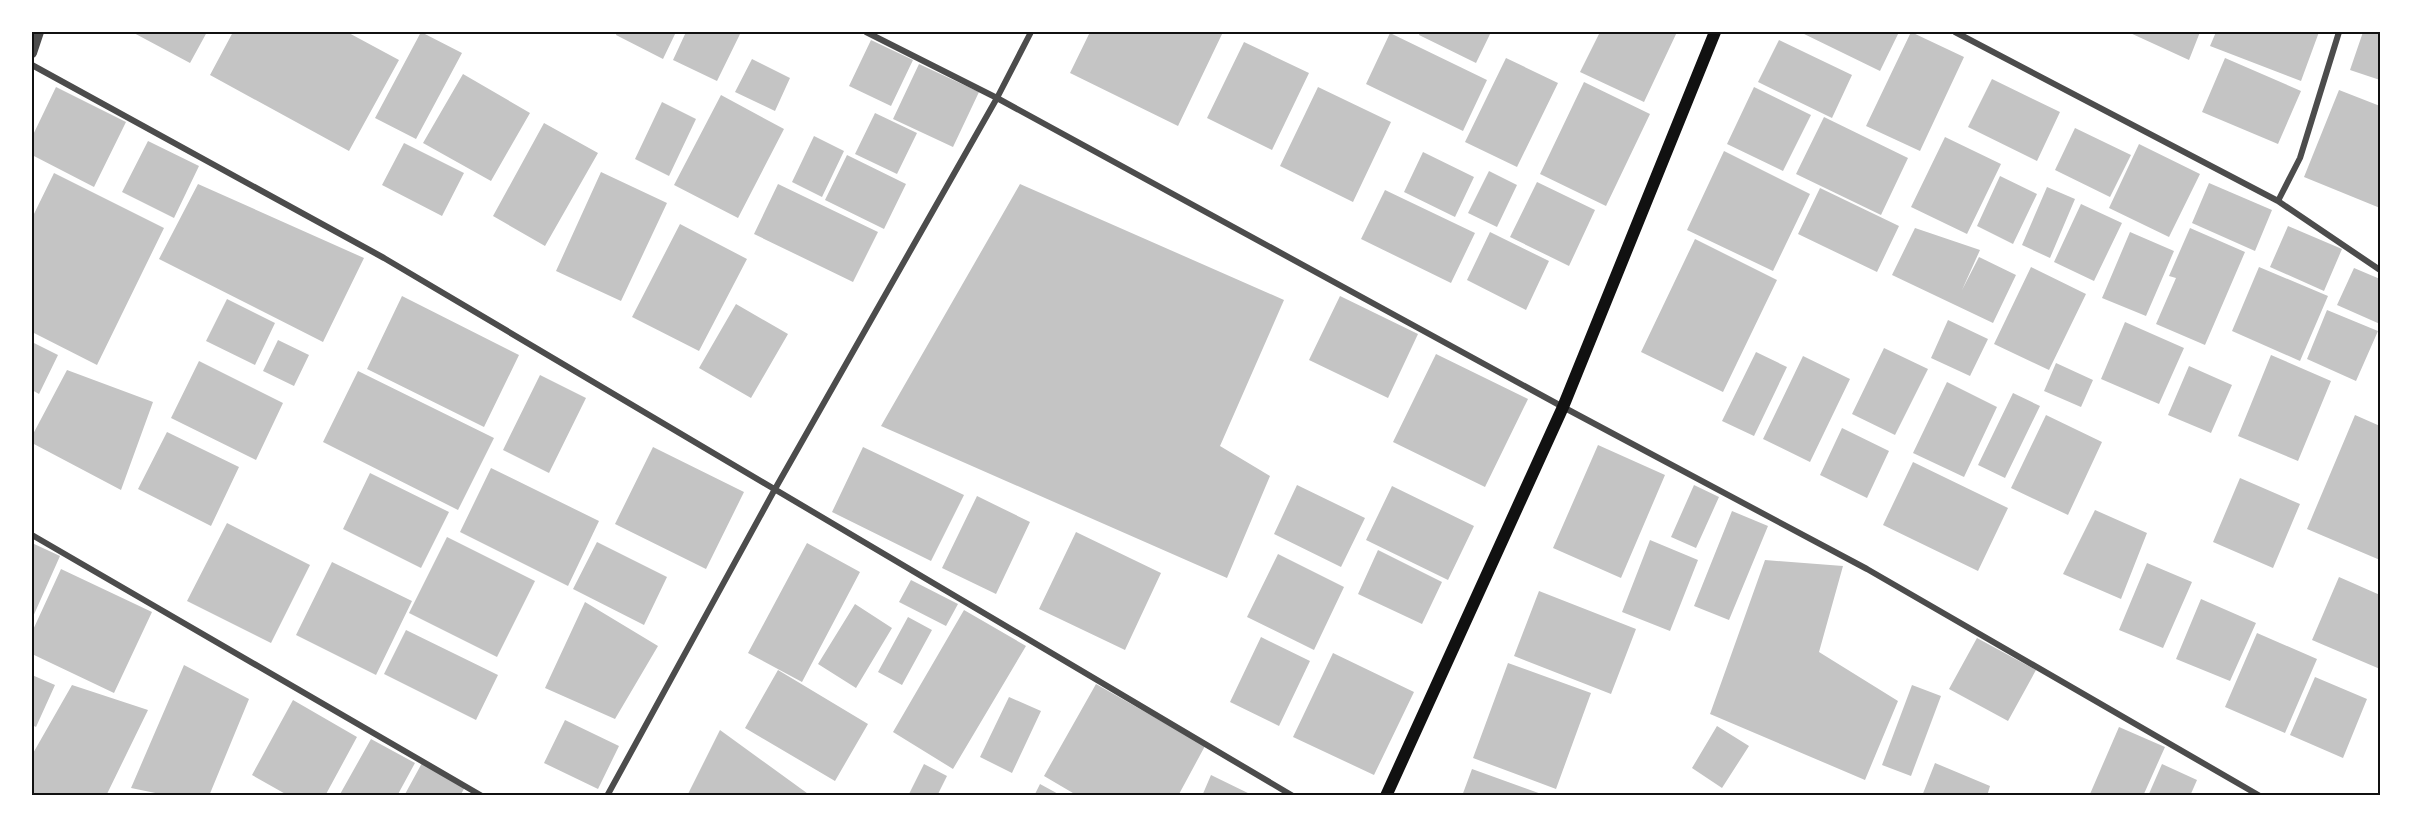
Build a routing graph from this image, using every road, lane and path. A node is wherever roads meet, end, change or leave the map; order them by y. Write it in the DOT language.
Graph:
graph roads {
  1 [pos="39,32"];
  2 [pos="866,32"];
  3 [pos="1031,32"];
  4 [pos="1715,32"];
  5 [pos="1955,32"];
  6 [pos="2339,32"];
  7 [pos="32,53"];
  8 [pos="32,65"];
  9 [pos="997,98"];
  10 [pos="2278,201"];
  11 [pos="2380,270"];
  12 [pos="1563,407"];
  13 [pos="775,489"];
  14 [pos="32,535"];
  15 [pos="482,795"];
  16 [pos="607,795"];
  17 [pos="1293,795"];
  18 [pos="1386,795"];
  19 [pos="2260,795"];
  1 -- 7 [label="street"];
  2 -- 9 [label="street"];
  3 -- 9 [label="street"];
  4 -- 12 [label="main road"];
  5 -- 10 [label="street"];
  6 -- 10 [label="street"];
  8 -- 13 [label="street"];
  9 -- 12 [label="street"];
  9 -- 13 [label="street"];
  10 -- 11 [label="street"];
  12 -- 18 [label="main road"];
  12 -- 19 [label="street"];
  13 -- 16 [label="street"];
  13 -- 17 [label="street"];
  14 -- 15 [label="street"];
}
